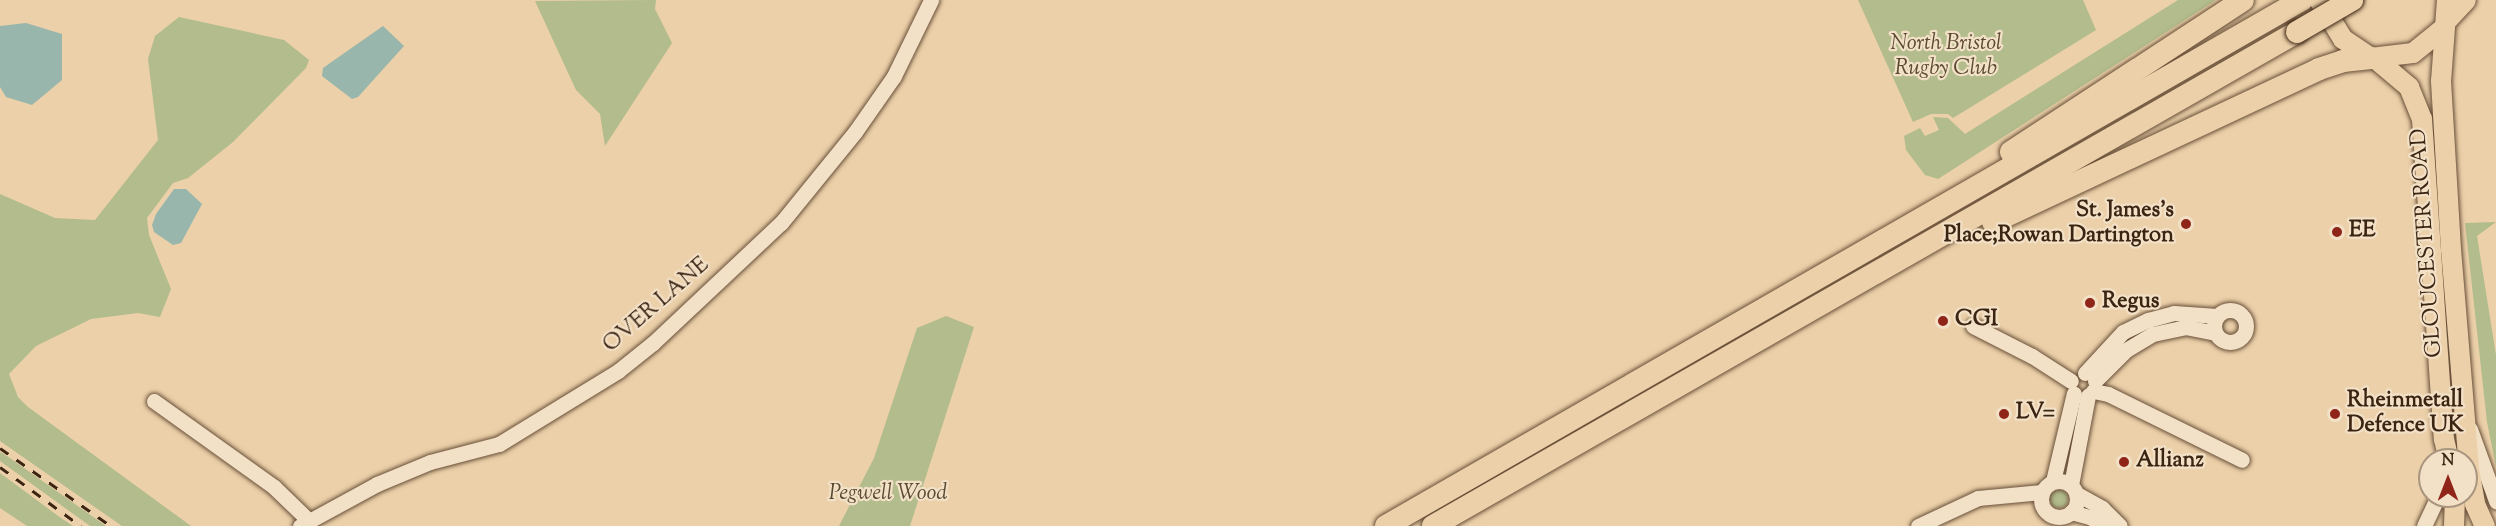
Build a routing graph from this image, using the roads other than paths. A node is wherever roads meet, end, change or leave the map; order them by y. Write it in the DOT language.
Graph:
graph roads {
  1 [pos="931,0"];
  2 [pos="2243,0"];
  3 [pos="2319,0"];
  4 [pos="2352,0"];
  5 [pos="2465,0"];
  6 [pos="2293,5"];
  7 [pos="2446,15"];
  8 [pos="2374,59"];
  9 [pos="1921,220"];
  10 [pos="1848,290"];
  11 [pos="2217,316"];
  12 [pos="1973,326"];
  13 [pos="2215,333"];
  14 [pos="2084,386"];
  15 [pos="154,401"];
  16 [pos="2467,420"];
  17 [pos="2444,439"];
  18 [pos="2443,448"];
  19 [pos="2446,448"];
  20 [pos="2242,460"];
  21 [pos="2074,489"];
  22 [pos="2046,493"];
  23 [pos="2496,501"];
  24 [pos="2432,508"];
  25 [pos="2455,508"];
  26 [pos="2071,512"];
  27 [pos="304,523"];
  28 [pos="1386,526"];
  29 [pos="1433,526"];
  30 [pos="1918,526"];
  31 [pos="2105,526"];
  32 [pos="2120,526"];
  33 [pos="2424,526"];
  34 [pos="2454,526"];
  35 [pos="2485,526"];
  1 -- 27 [label="street, OVER LANE"];
  2 -- 9 [label="highway"];
  3 -- 8 [label="main road, GLOUCESTER ROAD"];
  4 -- 10 [label="highway, bridge"];
  5 -- 7 [label="highway"];
  6 -- 9 [label="highway"];
  7 -- 8 [label="main road"];
  7 -- 16 [label="main road, GLOUCESTER ROAD"];
  8 -- 10 [label="highway"];
  8 -- 17 [label="main road, GLOUCESTER ROAD"];
  9 -- 28 [label="highway"];
  10 -- 29 [label="highway"];
  11 -- 13 [label="street"];
  11 -- 13 [label="street"];
  11 -- 14 [label="street"];
  12 -- 14 [label="street"];
  13 -- 14 [label="street"];
  14 -- 20 [label="street"];
  14 -- 21 [label="street"];
  14 -- 22 [label="street"];
  15 -- 27 [label="street, OVER LANE"];
  16 -- 23 [label="street"];
  16 -- 35 [label="main road, GLOUCESTER ROAD"];
  17 -- 18 [label="street"];
  17 -- 19 [label="main road, GLOUCESTER ROAD"];
  21 -- 22 [label="street"];
  21 -- 26 [label="street"];
  21 -- 32 [label="street"];
  22 -- 26 [label="street"];
  22 -- 30 [label="street"];
  24 -- 33 [label="street"];
  25 -- 34 [label="main road"];
  26 -- 31 [label="street"];
}
